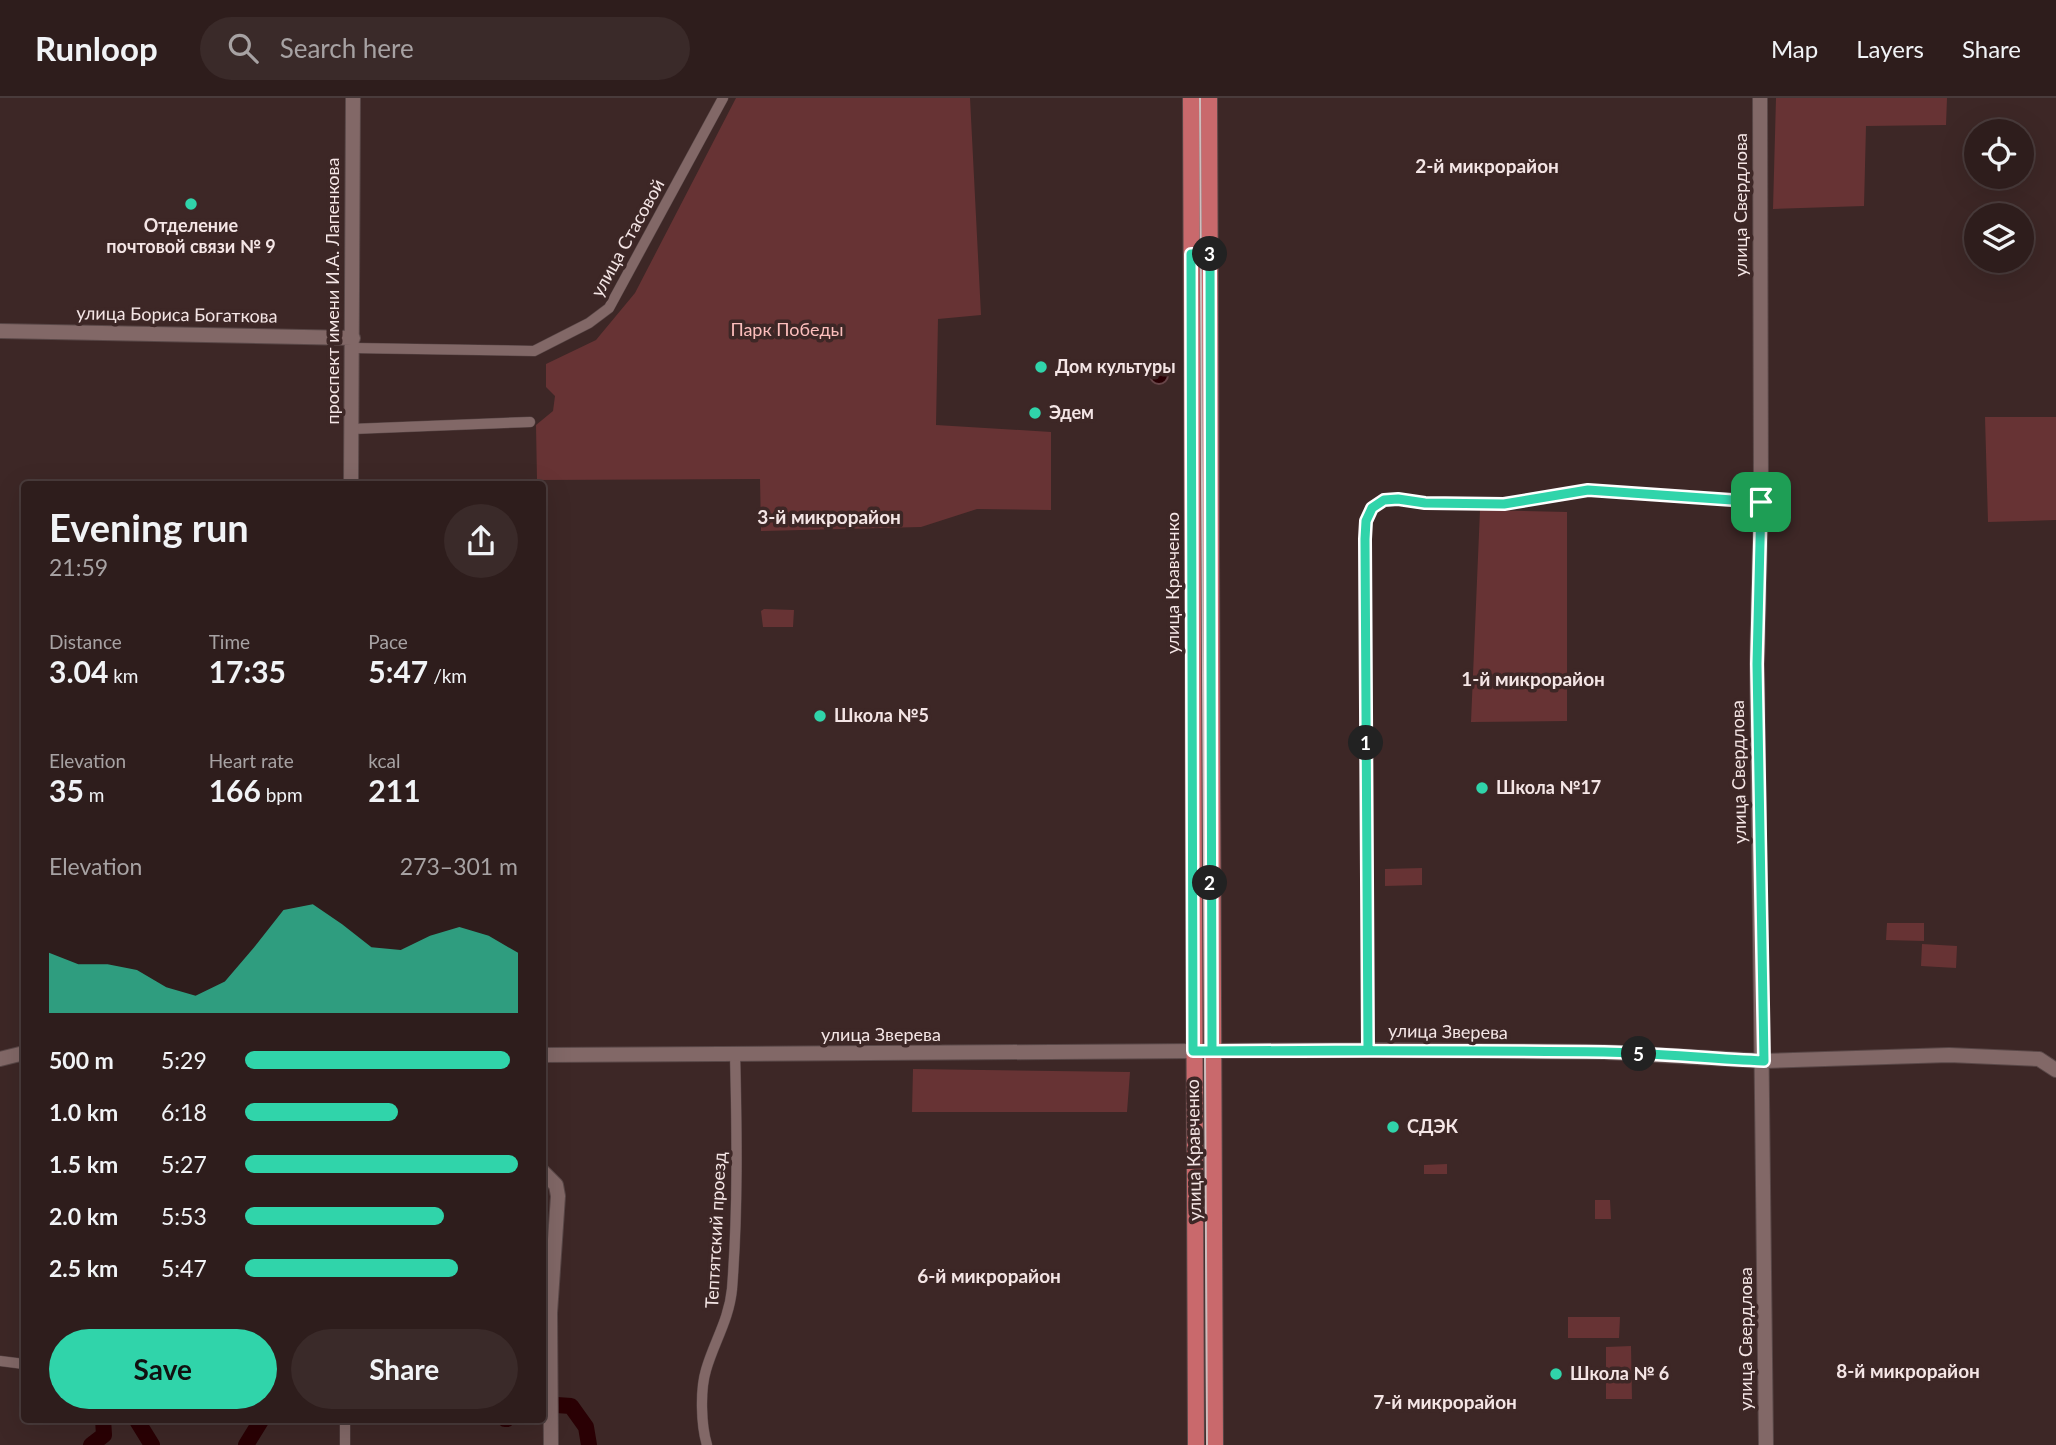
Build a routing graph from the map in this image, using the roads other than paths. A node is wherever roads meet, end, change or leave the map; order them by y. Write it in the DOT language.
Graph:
graph roads {
  1 [pos="353,98"];
  2 [pos="723,98"];
  3 [pos="1191,98"];
  4 [pos="1209,98"];
  5 [pos="1760,98"];
  6 [pos="1191,254"];
  7 [pos="1210,254"];
  8 [pos="0,331"];
  9 [pos="353,343"];
  10 [pos="530,422"];
  11 [pos="352,429"];
  12 [pos="351,481"];
  13 [pos="1761,502"];
  14 [pos="1192,599"];
  15 [pos="1211,599"];
  16 [pos="1192,656"];
  17 [pos="1211,656"];
  18 [pos="1192,715"];
  19 [pos="1210,715"];
  20 [pos="1193,776"];
  21 [pos="1210,776"];
  22 [pos="1193,834"];
  23 [pos="1210,834"];
  24 [pos="1193,874"];
  25 [pos="1210,874"];
  26 [pos="1194,942"];
  27 [pos="1211,942"];
  28 [pos="1368,1050"];
  29 [pos="1193,1051"];
  30 [pos="1212,1051"];
  31 [pos="21,1054"];
  32 [pos="735,1054"];
  33 [pos="546,1055"];
  34 [pos="0,1059"];
  35 [pos="1764,1061"];
  36 [pos="2055,1068"];
  37 [pos="1212,1138"];
  38 [pos="1194,1139"];
  39 [pos="547,1174"];
  40 [pos="0,1361"];
  41 [pos="21,1364"];
  42 [pos="1214,1368"];
  43 [pos="1196,1370"];
  44 [pos="345,1423"];
  45 [pos="1215,1423"];
  46 [pos="1196,1424"];
  47 [pos="345,1445"];
  48 [pos="551,1445"];
  49 [pos="707,1445"];
  50 [pos="1196,1445"];
  51 [pos="1215,1445"];
  52 [pos="1766,1445"];
  1 -- 9 [label="main road, проспект имени И.А. Лапенкова"];
  2 -- 9 [label="street, улица Стасовой"];
  3 -- 6 [label="main road, улица Кравченко"];
  4 -- 7 [label="main road, улица Кравченко"];
  5 -- 13 [label="main road, улица Свердлова"];
  6 -- 7 [label="street"];
  6 -- 14 [label="main road, улица Кравченко"];
  7 -- 15 [label="main road, улица Кравченко"];
  8 -- 9 [label="main road, улица Бориса Богаткова"];
  9 -- 11 [label="main road, проспект имени И.А. Лапенкова"];
  10 -- 11 [label="street"];
  11 -- 12 [label="main road, проспект имени И.А. Лапенкова"];
  13 -- 28 [label="street"];
  13 -- 35 [label="main road, улица Свердлова"];
  14 -- 15 [label="street"];
  14 -- 16 [label="main road, улица Кравченко"];
  15 -- 17 [label="main road, улица Кравченко"];
  16 -- 17 [label="street"];
  16 -- 18 [label="main road, улица Кравченко"];
  17 -- 19 [label="main road, улица Кравченко"];
  18 -- 19 [label="street"];
  18 -- 20 [label="main road, улица Кравченко"];
  19 -- 21 [label="main road, улица Кравченко"];
  20 -- 21 [label="street"];
  20 -- 22 [label="main road, улица Кравченко"];
  21 -- 23 [label="main road, улица Кравченко"];
  22 -- 23 [label="street"];
  22 -- 24 [label="main road, улица Кравченко"];
  23 -- 25 [label="main road, улица Кравченко"];
  24 -- 25 [label="street"];
  24 -- 26 [label="main road, улица Кравченко"];
  25 -- 27 [label="main road, улица Кравченко"];
  26 -- 27 [label="street"];
  26 -- 29 [label="main road, улица Кравченко"];
  27 -- 30 [label="main road, улица Кравченко"];
  28 -- 30 [label="main road, улица Зверева"];
  28 -- 35 [label="main road, улица Зверева"];
  29 -- 30 [label="main road, улица Зверева"];
  29 -- 32 [label="main road, улица Зверева"];
  29 -- 38 [label="main road, улица Кравченко"];
  30 -- 37 [label="main road, улица Кравченко"];
  31 -- 34 [label="main road"];
  32 -- 33 [label="main road, улица Зверева"];
  32 -- 49 [label="street, Тептятский проезд"];
  35 -- 36 [label="main road, улица Зверева"];
  35 -- 52 [label="main road, улица Свердлова"];
  37 -- 38 [label="street"];
  37 -- 42 [label="main road, улица Кравченко"];
  38 -- 43 [label="main road, улица Кравченко"];
  39 -- 48 [label="main road"];
  40 -- 41 [label="street"];
  42 -- 43 [label="street"];
  42 -- 45 [label="main road, улица Кравченко"];
  43 -- 46 [label="main road, улица Кравченко"];
  44 -- 47 [label="street"];
  45 -- 46 [label="street"];
  45 -- 51 [label="main road, улица Кравченко"];
  46 -- 50 [label="main road, улица Кравченко"];
}
